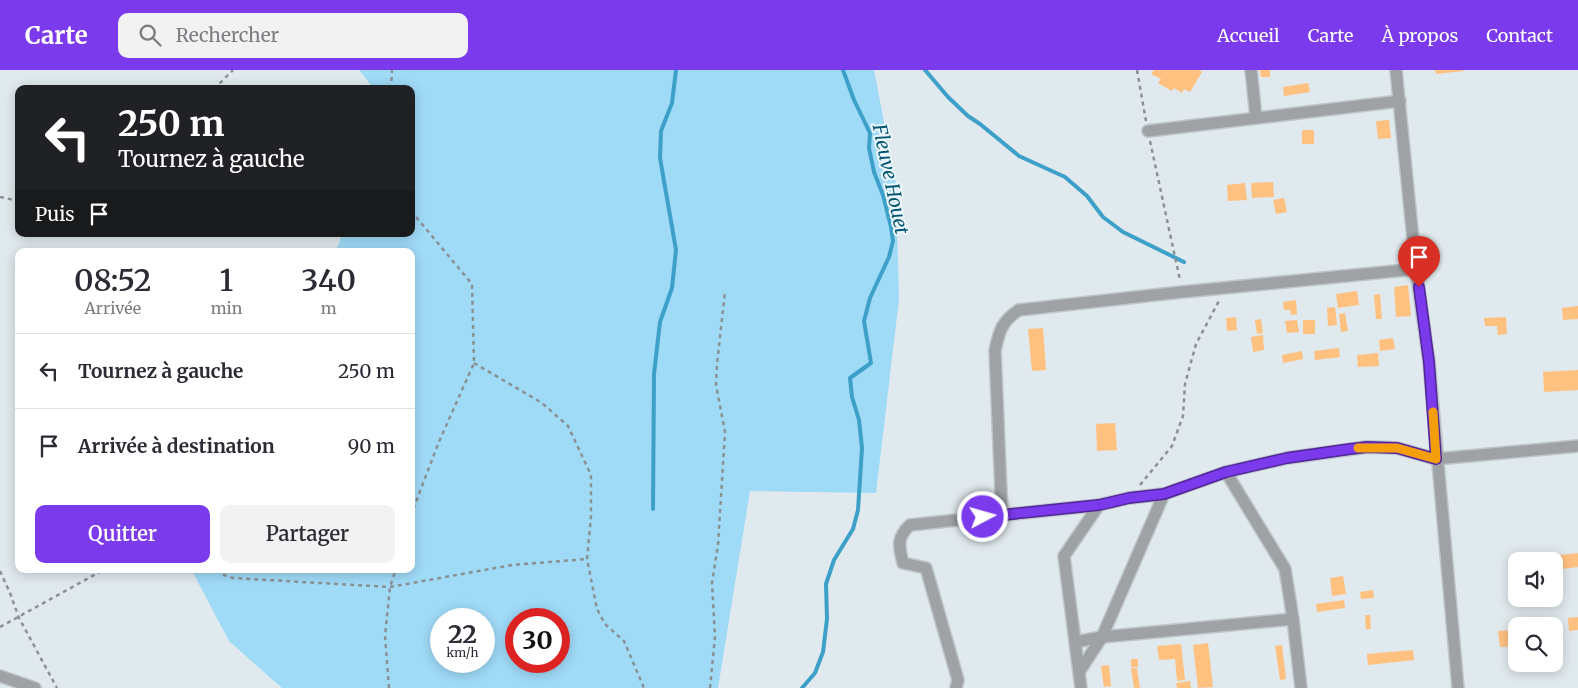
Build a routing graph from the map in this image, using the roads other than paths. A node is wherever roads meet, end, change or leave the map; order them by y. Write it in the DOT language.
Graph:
graph roads {
  1 [pos="1251,70"];
  2 [pos="1396,70"];
  3 [pos="1400,101"];
  4 [pos="1256,117"];
  5 [pos="1148,131"];
  6 [pos="1416,268"];
  7 [pos="1578,446"];
  8 [pos="1436,459"];
  9 [pos="1226,472"];
  10 [pos="1164,494"];
  11 [pos="1099,505"];
  12 [pos="1002,515"];
  13 [pos="1293,619"];
  14 [pos="1102,637"];
  15 [pos="1075,642"];
  16 [pos="1079,672"];
  17 [pos="0,676"];
  18 [pos="35,688"];
  19 [pos="956,688"];
  20 [pos="1081,688"];
  21 [pos="1301,688"];
  22 [pos="1458,688"];
  1 -- 4 [label="street"];
  2 -- 3 [label="street"];
  3 -- 4 [label="street"];
  3 -- 6 [label="street"];
  4 -- 5 [label="street"];
  6 -- 8 [label="street"];
  6 -- 12 [label="street"];
  7 -- 8 [label="street"];
  8 -- 9 [label="street"];
  8 -- 22 [label="street"];
  9 -- 10 [label="street"];
  9 -- 13 [label="street"];
  10 -- 11 [label="street"];
  10 -- 14 [label="street"];
  11 -- 12 [label="street"];
  11 -- 15 [label="street"];
  12 -- 19 [label="street"];
  13 -- 14 [label="street"];
  13 -- 21 [label="street"];
  14 -- 15 [label="street"];
  14 -- 16 [label="street"];
  15 -- 16 [label="street"];
  16 -- 20 [label="street"];
  17 -- 18 [label="street"];
}
